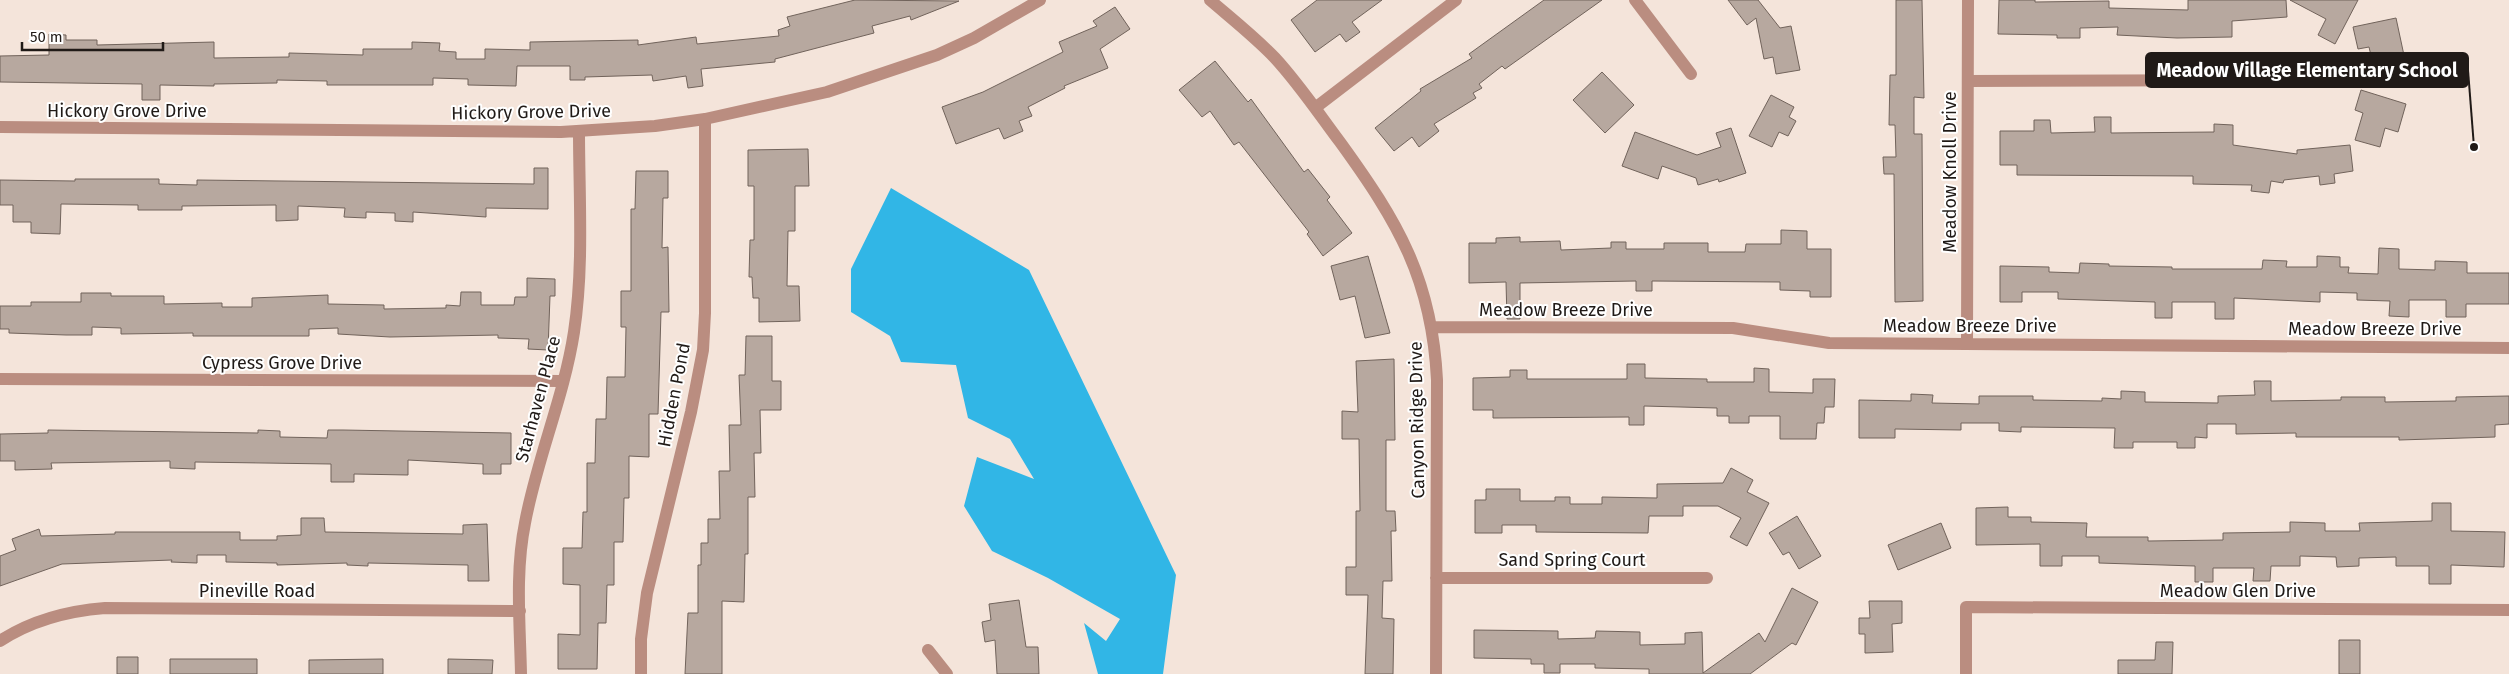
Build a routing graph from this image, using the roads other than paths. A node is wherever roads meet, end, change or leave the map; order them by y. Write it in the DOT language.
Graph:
graph roads {
  1 [pos="1040,0"];
  2 [pos="1210,0"];
  3 [pos="1456,0"];
  4 [pos="1635,0"];
  5 [pos="1968,0"];
  6 [pos="1691,74"];
  7 [pos="1968,80"];
  8 [pos="2288,80"];
  9 [pos="1315,108"];
  10 [pos="705,119"];
  11 [pos="0,127"];
  12 [pos="579,131"];
  13 [pos="1431,327"];
  14 [pos="1967,344"];
  15 [pos="2509,348"];
  16 [pos="0,379"];
  17 [pos="563,381"];
  18 [pos="1436,578"];
  19 [pos="1707,578"];
  20 [pos="2509,610"];
  21 [pos="520,611"];
  22 [pos="0,640"];
  23 [pos="928,650"];
  24 [pos="521,674"];
  25 [pos="641,674"];
  26 [pos="947,674"];
  27 [pos="1436,674"];
  28 [pos="1966,674"];
  1 -- 10 [label="street, Hickory Grove Drive"];
  2 -- 9 [label="street, Canyon Ridge Drive"];
  3 -- 9 [label="street"];
  4 -- 6 [label="street"];
  5 -- 7 [label="street, Meadow Knoll Drive"];
  7 -- 8 [label="street"];
  7 -- 14 [label="street, Meadow Knoll Drive"];
  9 -- 13 [label="street, Canyon Ridge Drive"];
  10 -- 12 [label="street, Hickory Grove Drive"];
  10 -- 25 [label="street, Hidden Pond"];
  11 -- 12 [label="street, Hickory Grove Drive"];
  12 -- 17 [label="street, Starhaven Place"];
  13 -- 14 [label="street, Meadow Breeze Drive"];
  13 -- 18 [label="street, Canyon Ridge Drive"];
  14 -- 15 [label="street, Meadow Breeze Drive"];
  16 -- 17 [label="street, Cypress Grove Drive"];
  17 -- 21 [label="street, Starhaven Place"];
  18 -- 19 [label="street, Sand Spring Court"];
  18 -- 27 [label="street, Canyon Ridge Drive"];
  20 -- 28 [label="street, Meadow Glen Drive"];
  21 -- 22 [label="street, Pineville Road"];
  21 -- 24 [label="street, Starhaven Place"];
  23 -- 26 [label="street"];
}
